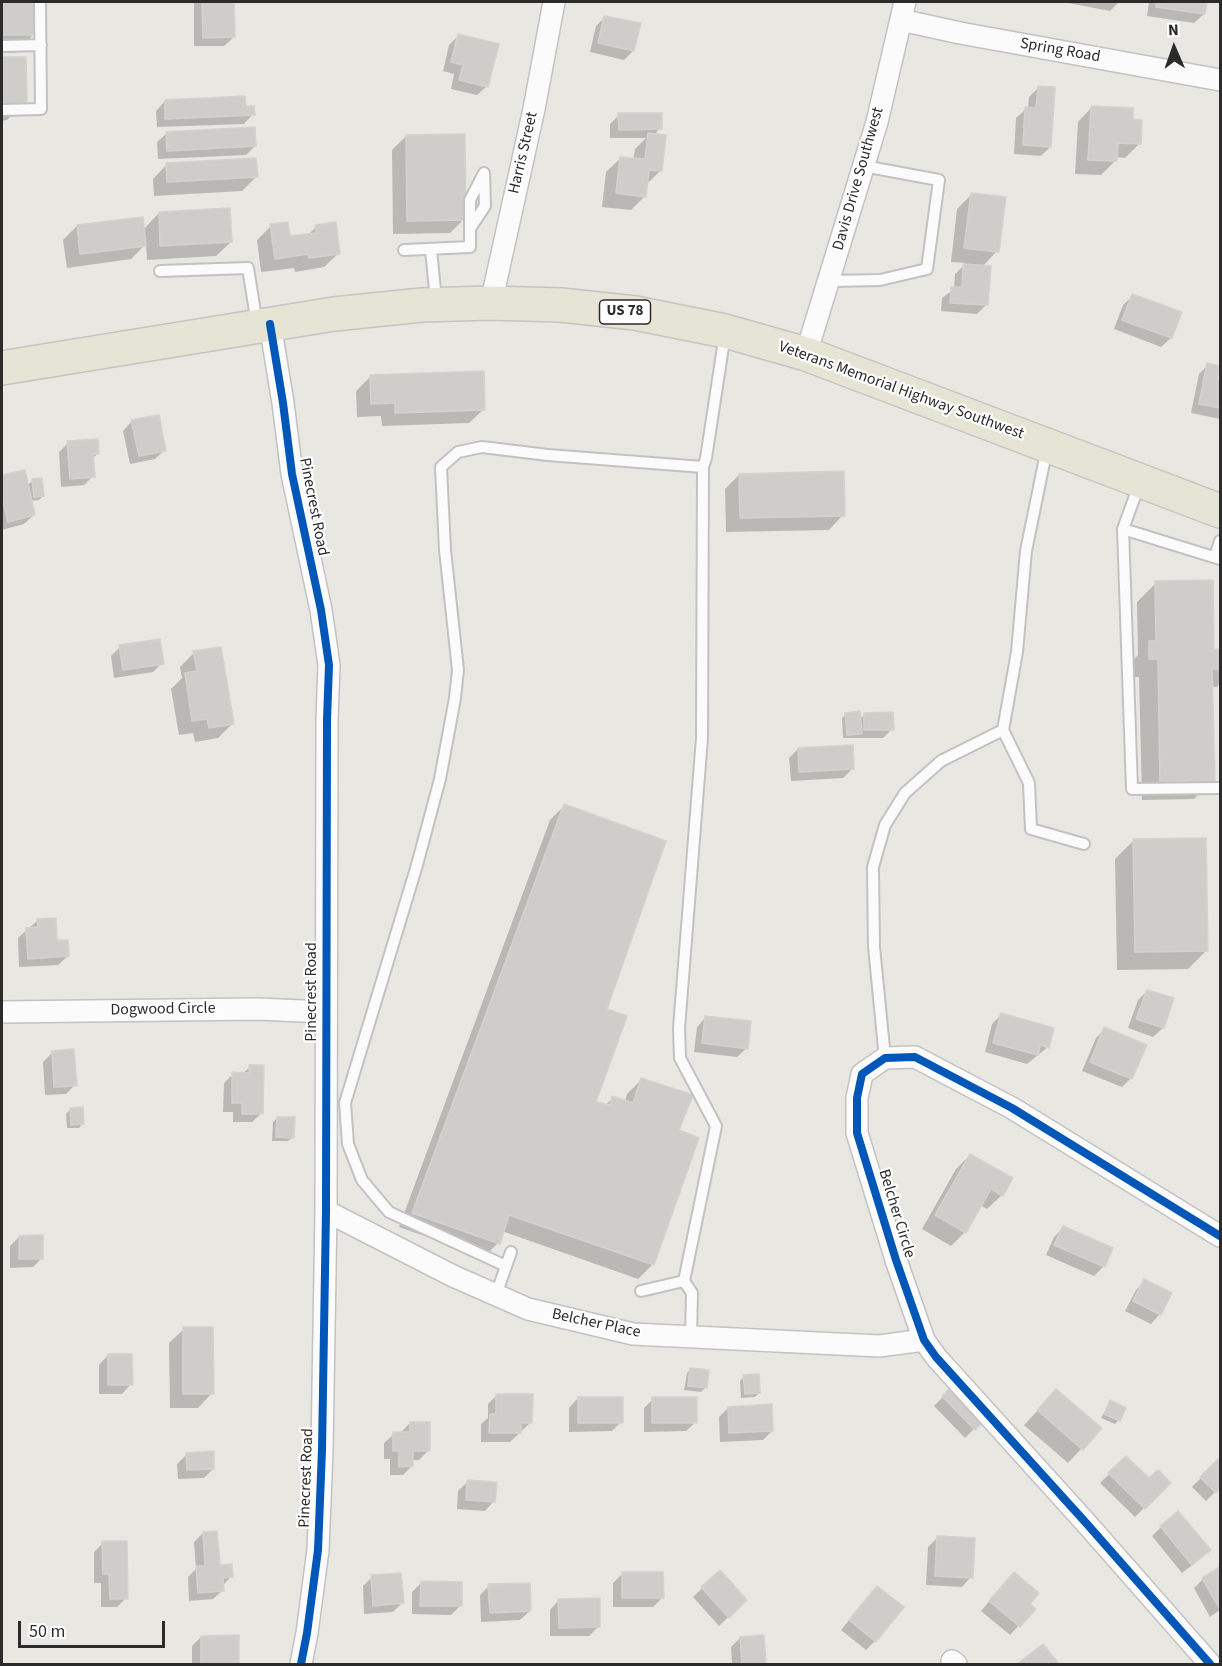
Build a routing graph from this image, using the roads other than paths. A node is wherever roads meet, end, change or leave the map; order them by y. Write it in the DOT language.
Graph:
graph roads {
  1 [pos="40,2"];
  2 [pos="554,2"];
  3 [pos="903,11"];
  4 [pos="41,45"];
  5 [pos="2,46"];
  6 [pos="1221,80"];
  7 [pos="2,110"];
  8 [pos="863,166"];
  9 [pos="471,227"];
  10 [pos="404,250"];
  11 [pos="431,250"];
  12 [pos="160,271"];
  13 [pos="829,281"];
  14 [pos="489,303"];
  15 [pos="437,305"];
  16 [pos="264,325"];
  17 [pos="725,331"];
  18 [pos="806,354"];
  19 [pos="2,368"];
  20 [pos="1047,445"];
  21 [pos="703,467"];
  22 [pos="1141,481"];
  23 [pos="1221,511"];
  24 [pos="1123,529"];
  25 [pos="1221,541"];
  26 [pos="1218,558"];
  27 [pos="1003,730"];
  28 [pos="1221,788"];
  29 [pos="1084,844"];
  30 [pos="2,1012"];
  31 [pos="325,1012"];
  32 [pos="885,1058"];
  33 [pos="326,1212"];
  34 [pos="1221,1236"];
  35 [pos="511,1252"];
  36 [pos="506,1266"];
  37 [pos="684,1281"];
  38 [pos="641,1291"];
  39 [pos="496,1295"];
  40 [pos="691,1337"];
  41 [pos="924,1340"];
  42 [pos="301,1665"];
  43 [pos="1210,1665"];
  1 -- 4 [label="lane"];
  2 -- 14 [label="street, Harris Street"];
  3 -- 6 [label="street, Spring Road"];
  3 -- 8 [label="street, Davis Drive Southwest"];
  4 -- 5 [label="lane"];
  4 -- 7 [label="lane"];
  8 -- 13 [label="street, Davis Drive Southwest"];
  8 -- 13 [label="lane"];
  9 -- 11 [label="lane"];
  10 -- 11 [label="lane"];
  11 -- 15 [label="lane"];
  12 -- 16 [label="lane"];
  13 -- 18 [label="street, Davis Drive Southwest"];
  14 -- 15 [label="main road, Veterans Memorial Highway Southwest / US 78"];
  14 -- 17 [label="main road, Veterans Memorial Highway Southwest / US 78"];
  15 -- 16 [label="main road, Veterans Memorial Highway Southwest / US 78"];
  16 -- 19 [label="main road, Veterans Memorial Highway Southwest / US 78"];
  16 -- 31 [label="street, Pinecrest Road"];
  17 -- 18 [label="main road, Veterans Memorial Highway Southwest / US 78"];
  17 -- 21 [label="lane"];
  18 -- 20 [label="main road, Veterans Memorial Highway Southwest / US 78"];
  20 -- 22 [label="main road, Veterans Memorial Highway Southwest / US 78"];
  20 -- 27 [label="lane"];
  21 -- 36 [label="lane"];
  21 -- 37 [label="lane"];
  22 -- 23 [label="main road, Veterans Memorial Highway Southwest / US 78"];
  22 -- 24 [label="lane"];
  24 -- 26 [label="lane"];
  24 -- 28 [label="lane"];
  25 -- 26 [label="lane"];
  27 -- 29 [label="lane"];
  27 -- 32 [label="lane"];
  30 -- 31 [label="street, Dogwood Circle"];
  31 -- 33 [label="street, Pinecrest Road"];
  32 -- 34 [label="street"];
  32 -- 41 [label="street, Belcher Circle"];
  33 -- 39 [label="street, Belcher Place"];
  33 -- 42 [label="street, Pinecrest Road"];
  35 -- 36 [label="lane"];
  36 -- 39 [label="lane"];
  37 -- 38 [label="lane"];
  37 -- 40 [label="lane"];
  39 -- 40 [label="street, Belcher Place"];
  40 -- 41 [label="street, Belcher Place"];
  41 -- 43 [label="street, Belcher Circle"];
}
